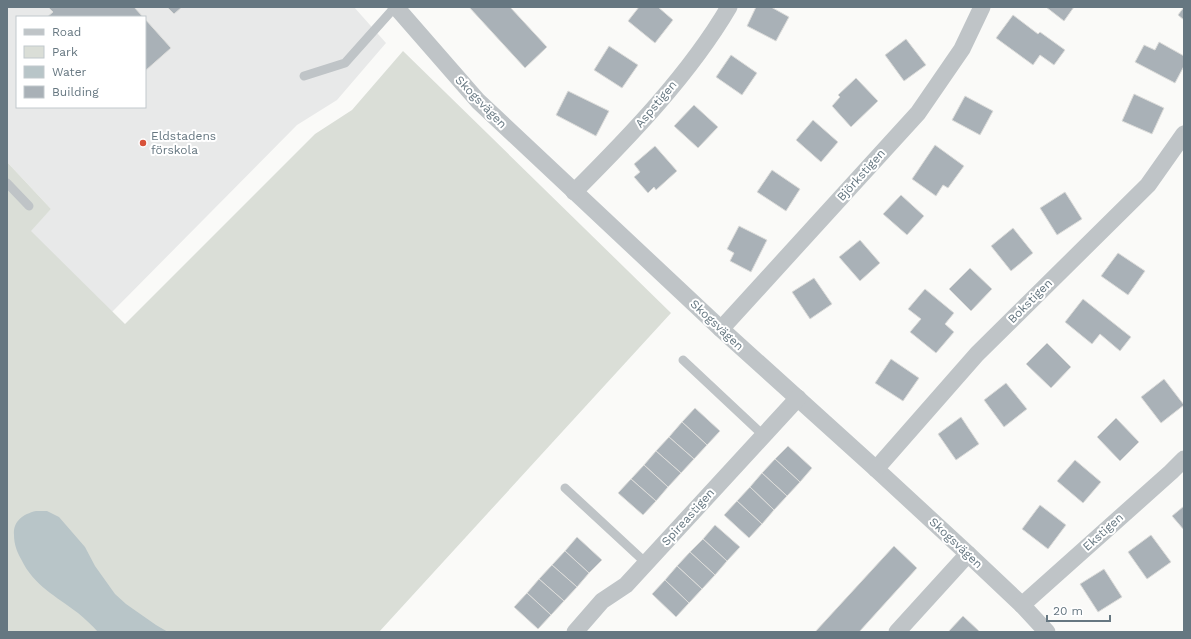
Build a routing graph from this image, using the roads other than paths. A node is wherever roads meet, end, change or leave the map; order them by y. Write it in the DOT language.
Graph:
graph roads {
  1 [pos="396,7"];
  2 [pos="729,7"];
  3 [pos="982,7"];
  4 [pos="304,76"];
  5 [pos="1184,134"];
  6 [pos="7,183"];
  7 [pos="574,192"];
  8 [pos="30,206"];
  9 [pos="721,329"];
  10 [pos="684,360"];
  11 [pos="798,398"];
  12 [pos="763,435"];
  13 [pos="1184,459"];
  14 [pos="876,469"];
  15 [pos="565,488"];
  16 [pos="968,554"];
  17 [pos="646,563"];
  18 [pos="1022,605"];
  19 [pos="575,632"];
  20 [pos="897,632"];
  21 [pos="1048,632"];
  1 -- 4 [label="lane"];
  1 -- 7 [label="street, Skogsvägen"];
  2 -- 7 [label="street, Aspstigen"];
  3 -- 9 [label="street, Björkstigen"];
  5 -- 14 [label="street, Bokstigen"];
  6 -- 8 [label="lane"];
  7 -- 9 [label="street, Skogsvägen"];
  9 -- 11 [label="street, Skogsvägen"];
  10 -- 12 [label="lane"];
  11 -- 12 [label="street, Spireastigen"];
  11 -- 14 [label="street, Skogsvägen"];
  12 -- 17 [label="street, Spireastigen"];
  13 -- 18 [label="street, Ekstigen"];
  14 -- 16 [label="street, Skogsvägen"];
  15 -- 17 [label="lane"];
  16 -- 18 [label="street, Skogsvägen"];
  16 -- 20 [label="street"];
  17 -- 19 [label="street, Spireastigen"];
  18 -- 21 [label="street, Skogsvägen"];
}
